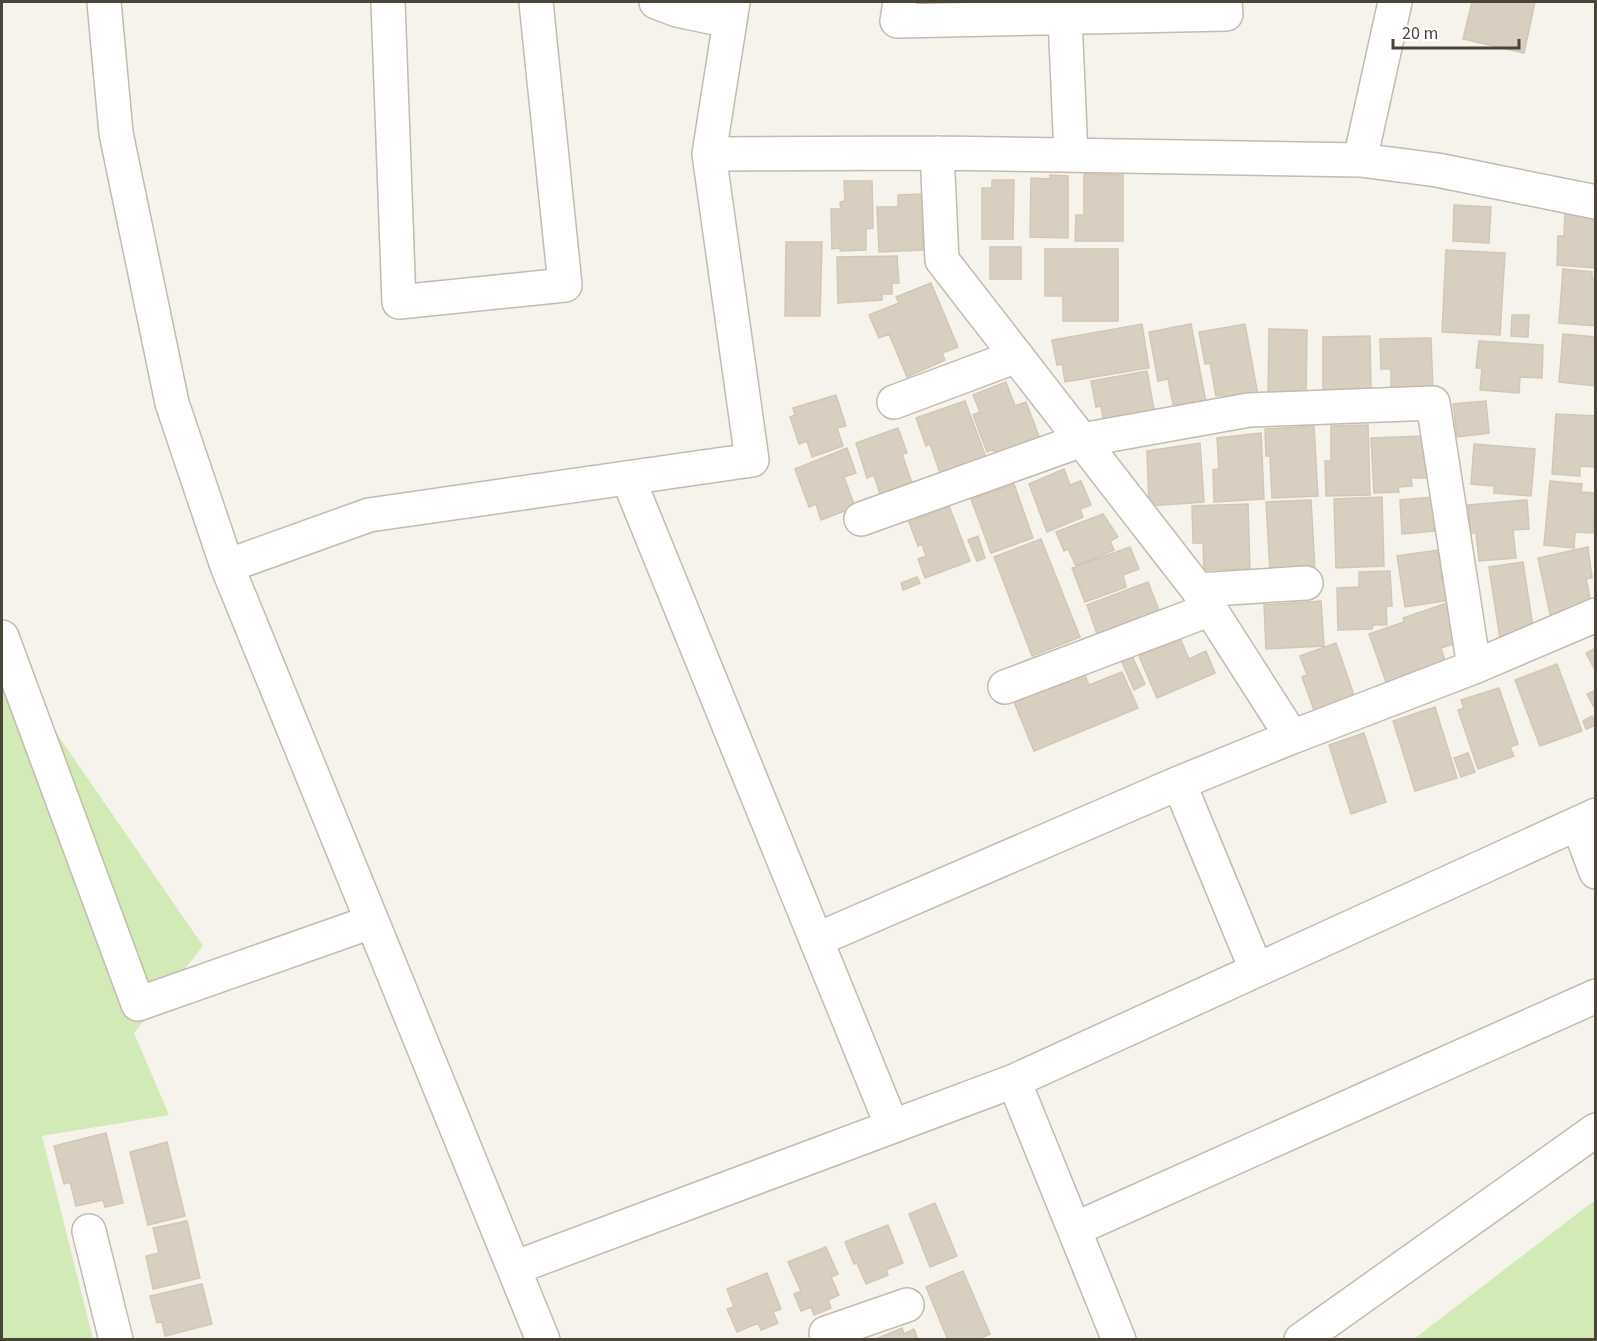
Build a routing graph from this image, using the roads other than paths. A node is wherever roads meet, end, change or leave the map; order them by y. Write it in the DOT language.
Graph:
graph roads {
  1 [pos="104,2"];
  2 [pos="388,2"];
  3 [pos="536,2"];
  4 [pos="656,2"];
  5 [pos="900,2"];
  6 [pos="1225,2"];
  7 [pos="1395,2"];
  8 [pos="731,11"];
  9 [pos="1065,18"];
  10 [pos="937,153"];
  11 [pos="709,154"];
  12 [pos="1071,155"];
  13 [pos="1360,160"];
  14 [pos="1596,202"];
  15 [pos="1017,356"];
  16 [pos="894,402"];
  17 [pos="1082,440"];
  18 [pos="628,478"];
  19 [pos="861,519"];
  20 [pos="226,566"];
  21 [pos="1306,583"];
  22 [pos="1204,600"];
  23 [pos="1596,615"];
  24 [pos="2,637"];
  25 [pos="1474,667"];
  26 [pos="1005,687"];
  27 [pos="1292,736"];
  28 [pos="1179,783"];
  29 [pos="1587,820"];
  30 [pos="1596,872"];
  31 [pos="371,922"];
  32 [pos="816,940"];
  33 [pos="1256,969"];
  34 [pos="1596,996"];
  35 [pos="1014,1081"];
  36 [pos="892,1126"];
  37 [pos="1596,1130"];
  38 [pos="1075,1229"];
  39 [pos="89,1231"];
  40 [pos="514,1268"];
  41 [pos="907,1305"];
  42 [pos="116,1340"];
  43 [pos="543,1340"];
  44 [pos="828,1340"];
  45 [pos="1119,1340"];
  46 [pos="1301,1340"];
  1 -- 20 [label="street"];
  2 -- 3 [label="street"];
  4 -- 8 [label="street"];
  5 -- 9 [label="street"];
  6 -- 9 [label="street"];
  7 -- 13 [label="street"];
  8 -- 11 [label="street"];
  9 -- 12 [label="street"];
  10 -- 11 [label="street"];
  10 -- 12 [label="street"];
  10 -- 15 [label="street"];
  11 -- 18 [label="street"];
  12 -- 13 [label="street"];
  13 -- 14 [label="street"];
  15 -- 16 [label="street"];
  15 -- 17 [label="street"];
  17 -- 19 [label="street"];
  17 -- 22 [label="street"];
  17 -- 25 [label="street"];
  18 -- 20 [label="street"];
  18 -- 32 [label="street"];
  20 -- 31 [label="street"];
  21 -- 22 [label="street"];
  22 -- 26 [label="street"];
  22 -- 27 [label="street"];
  23 -- 25 [label="street"];
  24 -- 31 [label="street"];
  25 -- 27 [label="street"];
  27 -- 28 [label="street"];
  28 -- 32 [label="street"];
  28 -- 33 [label="street"];
  29 -- 30 [label="street"];
  29 -- 33 [label="street"];
  31 -- 40 [label="street"];
  32 -- 36 [label="street"];
  33 -- 35 [label="street"];
  34 -- 38 [label="street"];
  35 -- 36 [label="street"];
  35 -- 38 [label="street"];
  36 -- 40 [label="street"];
  37 -- 46 [label="street"];
  38 -- 45 [label="street"];
  39 -- 42 [label="street"];
  40 -- 43 [label="street"];
  41 -- 44 [label="street"];
}
